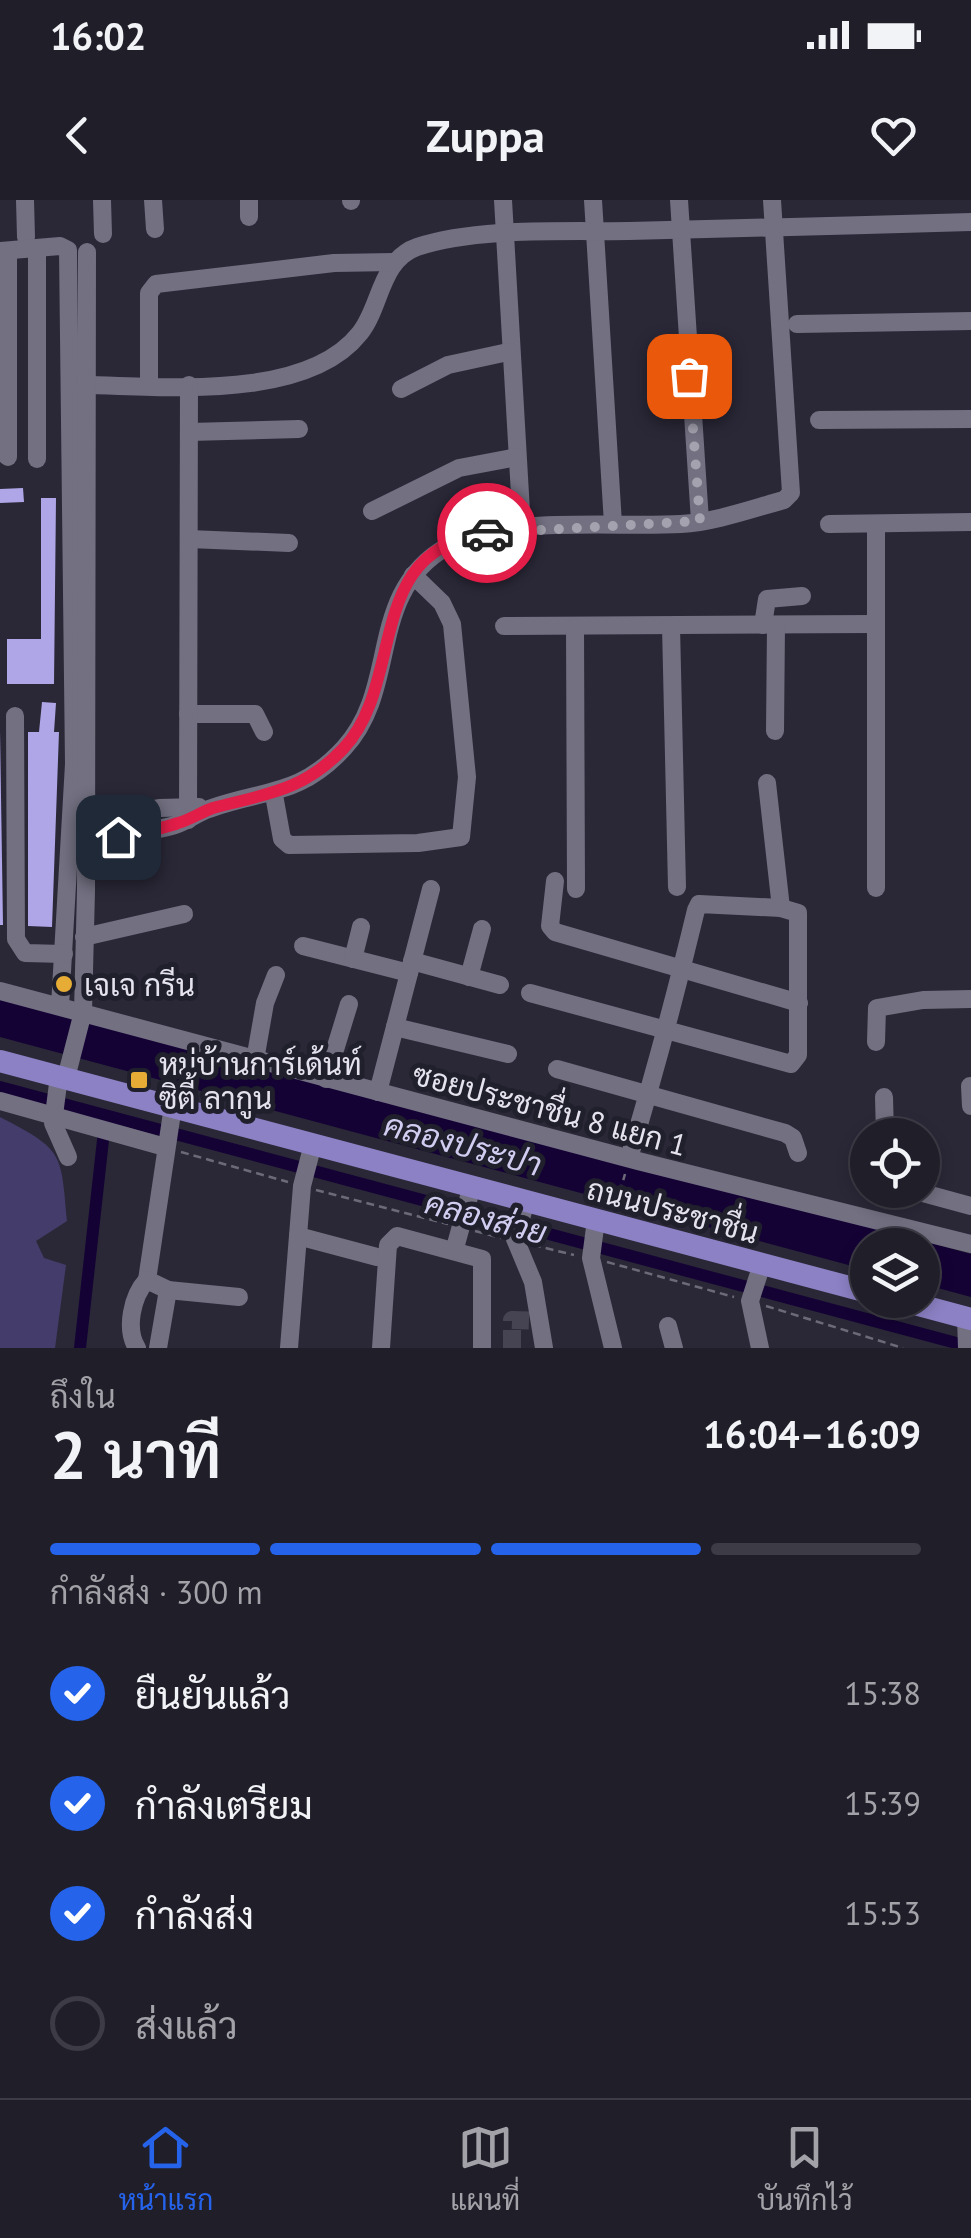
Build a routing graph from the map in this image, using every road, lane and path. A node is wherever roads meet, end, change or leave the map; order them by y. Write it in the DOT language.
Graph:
graph roads {
  1 [pos="24,200"];
  2 [pos="102,200"];
  3 [pos="153,200"];
  4 [pos="502,200"];
  5 [pos="593,200"];
  6 [pos="678,200"];
  7 [pos="772,200"];
  8 [pos="971,222"];
  9 [pos="772,228"];
  10 [pos="155,229"];
  11 [pos="678,230"];
  12 [pos="592,232"];
  13 [pos="103,234"];
  14 [pos="502,236"];
  15 [pos="32,243"];
  16 [pos="4,251"];
  17 [pos="87,252"];
  18 [pos="394,262"];
  19 [pos="971,321"];
  20 [pos="797,324"];
  21 [pos="508,352"];
  22 [pos="84,385"];
  23 [pos="189,385"];
  24 [pos="149,386"];
  25 [pos="401,389"];
  26 [pos="971,419"];
  27 [pos="819,420"];
  28 [pos="299,429"];
  29 [pos="189,432"];
  30 [pos="517,456"];
  31 [pos="4,457"];
  32 [pos="36,458"];
  33 [pos="70,461"];
  34 [pos="372,511"];
  35 [pos="700,521"];
  36 [pos="971,522"];
  37 [pos="613,524"];
  38 [pos="828,524"];
  39 [pos="876,524"];
  40 [pos="522,529"];
  41 [pos="189,539"];
  42 [pos="289,543"];
  43 [pos="412,576"];
  44 [pos="802,596"];
  45 [pos="769,624"];
  46 [pos="876,624"];
  47 [pos="504,626"];
  48 [pos="671,626"];
  49 [pos="575,627"];
  50 [pos="188,714"];
  51 [pos="16,716"];
  52 [pos="775,730"];
  53 [pos="264,732"];
  54 [pos="767,783"];
  55 [pos="274,795"];
  56 [pos="188,812"];
  57 [pos="86,820"];
  58 [pos="86,844"];
  59 [pos="556,881"];
  60 [pos="677,887"];
  61 [pos="876,888"];
  62 [pos="431,889"];
  63 [pos="576,889"];
  64 [pos="781,908"];
  65 [pos="184,914"];
  66 [pos="361,927"];
  67 [pos="482,929"];
  68 [pos="84,937"];
  69 [pos="302,946"];
  70 [pos="64,954"];
  71 [pos="353,959"];
  72 [pos="410,967"];
  73 [pos="682,968"];
  74 [pos="276,975"];
  75 [pos="469,977"];
  76 [pos="500,986"];
  77 [pos="0,991"];
  78 [pos="530,993"];
  79 [pos="971,999"];
  80 [pos="799,1003"];
  81 [pos="349,1004"];
  82 [pos="60,1006"];
  83 [pos="82,1013"];
  84 [pos="395,1027"];
  85 [pos="665,1031"];
  86 [pos="876,1042"];
  87 [pos="508,1054"];
  88 [pos="254,1060"];
  89 [pos="0,1061"];
  90 [pos="557,1069"];
  91 [pos="326,1079"];
  92 [pos="970,1086"];
  93 [pos="59,1089"];
  94 [pos="378,1092"];
  95 [pos="648,1094"];
  96 [pos="884,1097"];
  97 [pos="0,1101"];
  98 [pos="971,1106"];
  99 [pos="885,1118"];
  100 [pos="169,1129"];
  101 [pos="311,1152"];
  102 [pos="798,1153"];
  103 [pos="68,1157"];
  104 [pos="629,1160"];
  105 [pos="470,1194"];
  106 [pos="940,1198"];
  107 [pos="616,1204"];
  108 [pos="971,1206"];
  109 [pos="524,1208"];
  110 [pos="298,1236"];
  111 [pos="593,1236"];
  112 [pos="971,1244"];
  113 [pos="456,1248"];
  114 [pos="377,1257"];
  115 [pos="760,1271"];
  116 [pos="146,1280"];
  117 [pos="850,1288"];
  118 [pos="168,1290"];
  119 [pos="239,1298"];
  120 [pos="940,1318"];
  121 [pos="668,1326"];
  122 [pos="968,1330"];
  123 [pos="161,1347"];
  124 [pos="137,1348"];
  125 [pos="288,1348"];
  126 [pos="380,1348"];
  127 [pos="482,1348"];
  128 [pos="544,1348"];
  129 [pos="613,1348"];
  130 [pos="674,1348"];
  131 [pos="760,1348"];
  1 -- 15 [label="street"];
  2 -- 13 [label="street"];
  3 -- 10 [label="street"];
  4 -- 14 [label="street"];
  5 -- 12 [label="street"];
  6 -- 11 [label="street"];
  7 -- 9 [label="street"];
  8 -- 9 [label="street"];
  9 -- 11 [label="street"];
  9 -- 35 [label="street"];
  11 -- 12 [label="street"];
  11 -- 35 [label="street"];
  12 -- 14 [label="street"];
  12 -- 37 [label="street"];
  14 -- 18 [label="street"];
  14 -- 21 [label="street"];
  15 -- 16 [label="street"];
  15 -- 32 [label="street"];
  15 -- 33 [label="street"];
  16 -- 31 [label="street"];
  17 -- 22 [label="street"];
  18 -- 23 [label="street"];
  18 -- 24 [label="street"];
  19 -- 20 [label="street"];
  21 -- 25 [label="street"];
  21 -- 30 [label="street"];
  22 -- 24 [label="street"];
  22 -- 57 [label="street"];
  23 -- 24 [label="street"];
  23 -- 29 [label="street"];
  26 -- 27 [label="street"];
  28 -- 29 [label="street"];
  29 -- 41 [label="street"];
  30 -- 34 [label="street"];
  30 -- 40 [label="street"];
  31 -- 32 [label="street"];
  32 -- 33 [label="street"];
  33 -- 70 [label="street"];
  35 -- 37 [label="street"];
  36 -- 39 [label="street"];
  37 -- 40 [label="street"];
  38 -- 39 [label="street"];
  39 -- 46 [label="street"];
  40 -- 43 [label="street"];
  41 -- 42 [label="street"];
  41 -- 50 [label="street"];
  43 -- 55 [label="street"];
  43 -- 55 [label="street"];
  44 -- 45 [label="street"];
  45 -- 46 [label="street"];
  45 -- 48 [label="street"];
  45 -- 52 [label="street"];
  46 -- 61 [label="street"];
  47 -- 49 [label="street"];
  48 -- 49 [label="street"];
  48 -- 60 [label="street"];
  49 -- 63 [label="street"];
  50 -- 53 [label="street"];
  50 -- 56 [label="street"];
  51 -- 70 [label="street"];
  54 -- 64 [label="street"];
  55 -- 56 [label="street"];
  56 -- 57 [label="street"];
  56 -- 58 [label="street"];
  57 -- 58 [label="street"];
  58 -- 68 [label="street"];
  59 -- 73 [label="street"];
  62 -- 72 [label="street"];
  64 -- 73 [label="street"];
  64 -- 80 [label="street"];
  65 -- 68 [label="street"];
  66 -- 71 [label="street"];
  67 -- 75 [label="street"];
  68 -- 83 [label="street"];
  69 -- 71 [label="street"];
  70 -- 82 [label="street"];
  71 -- 72 [label="street"];
  72 -- 75 [label="street"];
  72 -- 84 [label="street"];
  73 -- 80 [label="street"];
  73 -- 85 [label="street"];
  74 -- 88 [label="street"];
  75 -- 76 [label="street"];
  77 -- 82 [label="street, ซอยประชาชื่น 8 แยก 1"];
  78 -- 85 [label="street"];
  79 -- 86 [label="street"];
  80 -- 85 [label="street"];
  81 -- 91 [label="street"];
  82 -- 83 [label="street, ซอยประชาชื่น 8 แยก 1"];
  83 -- 88 [label="street, ซอยประชาชื่น 8 แยก 1"];
  83 -- 93 [label="street"];
  84 -- 87 [label="street"];
  84 -- 94 [label="street"];
  85 -- 95 [label="street"];
  88 -- 91 [label="street, ซอยประชาชื่น 8 แยก 1"];
  89 -- 93 [label="main road, ถนนประชาชื่น"];
  90 -- 95 [label="street"];
  91 -- 94 [label="street, ซอยประชาชื่น 8 แยก 1"];
  92 -- 98 [label="street"];
  93 -- 97 [label="street"];
  93 -- 100 [label="main road, ถนนประชาชื่น"];
  93 -- 100 [label="street"];
  93 -- 103 [label="street"];
  94 -- 104 [label="street, ซอยประชาชื่น 8 แยก 1"];
  95 -- 102 [label="street"];
  95 -- 104 [label="street"];
  96 -- 99 [label="street"];
  100 -- 101 [label="main road, ถนนประชาชื่น"];
  100 -- 116 [label="street"];
  101 -- 105 [label="main road, ถนนประชาชื่น"];
  101 -- 110 [label="street"];
  104 -- 107 [label="path"];
  104 -- 112 [label="street, ซอยประชาชื่น 8 แยก 1"];
  105 -- 109 [label="main road, ถนนประชาชื่น"];
  105 -- 113 [label="street"];
  106 -- 108 [label="street"];
  109 -- 111 [label="main road, ถนนประชาชื่น"];
  109 -- 128 [label="street"];
  110 -- 114 [label="street"];
  110 -- 125 [label="street"];
  111 -- 115 [label="main road, ถนนประชาชื่น"];
  111 -- 129 [label="street"];
  113 -- 126 [label="street"];
  113 -- 127 [label="street"];
  115 -- 117 [label="main road, ถนนประชาชื่น"];
  115 -- 131 [label="street"];
  116 -- 118 [label="street"];
  116 -- 124 [label="street"];
  118 -- 119 [label="street"];
  118 -- 123 [label="street"];
  120 -- 122 [label="main road"];
  121 -- 130 [label="street"];
}
